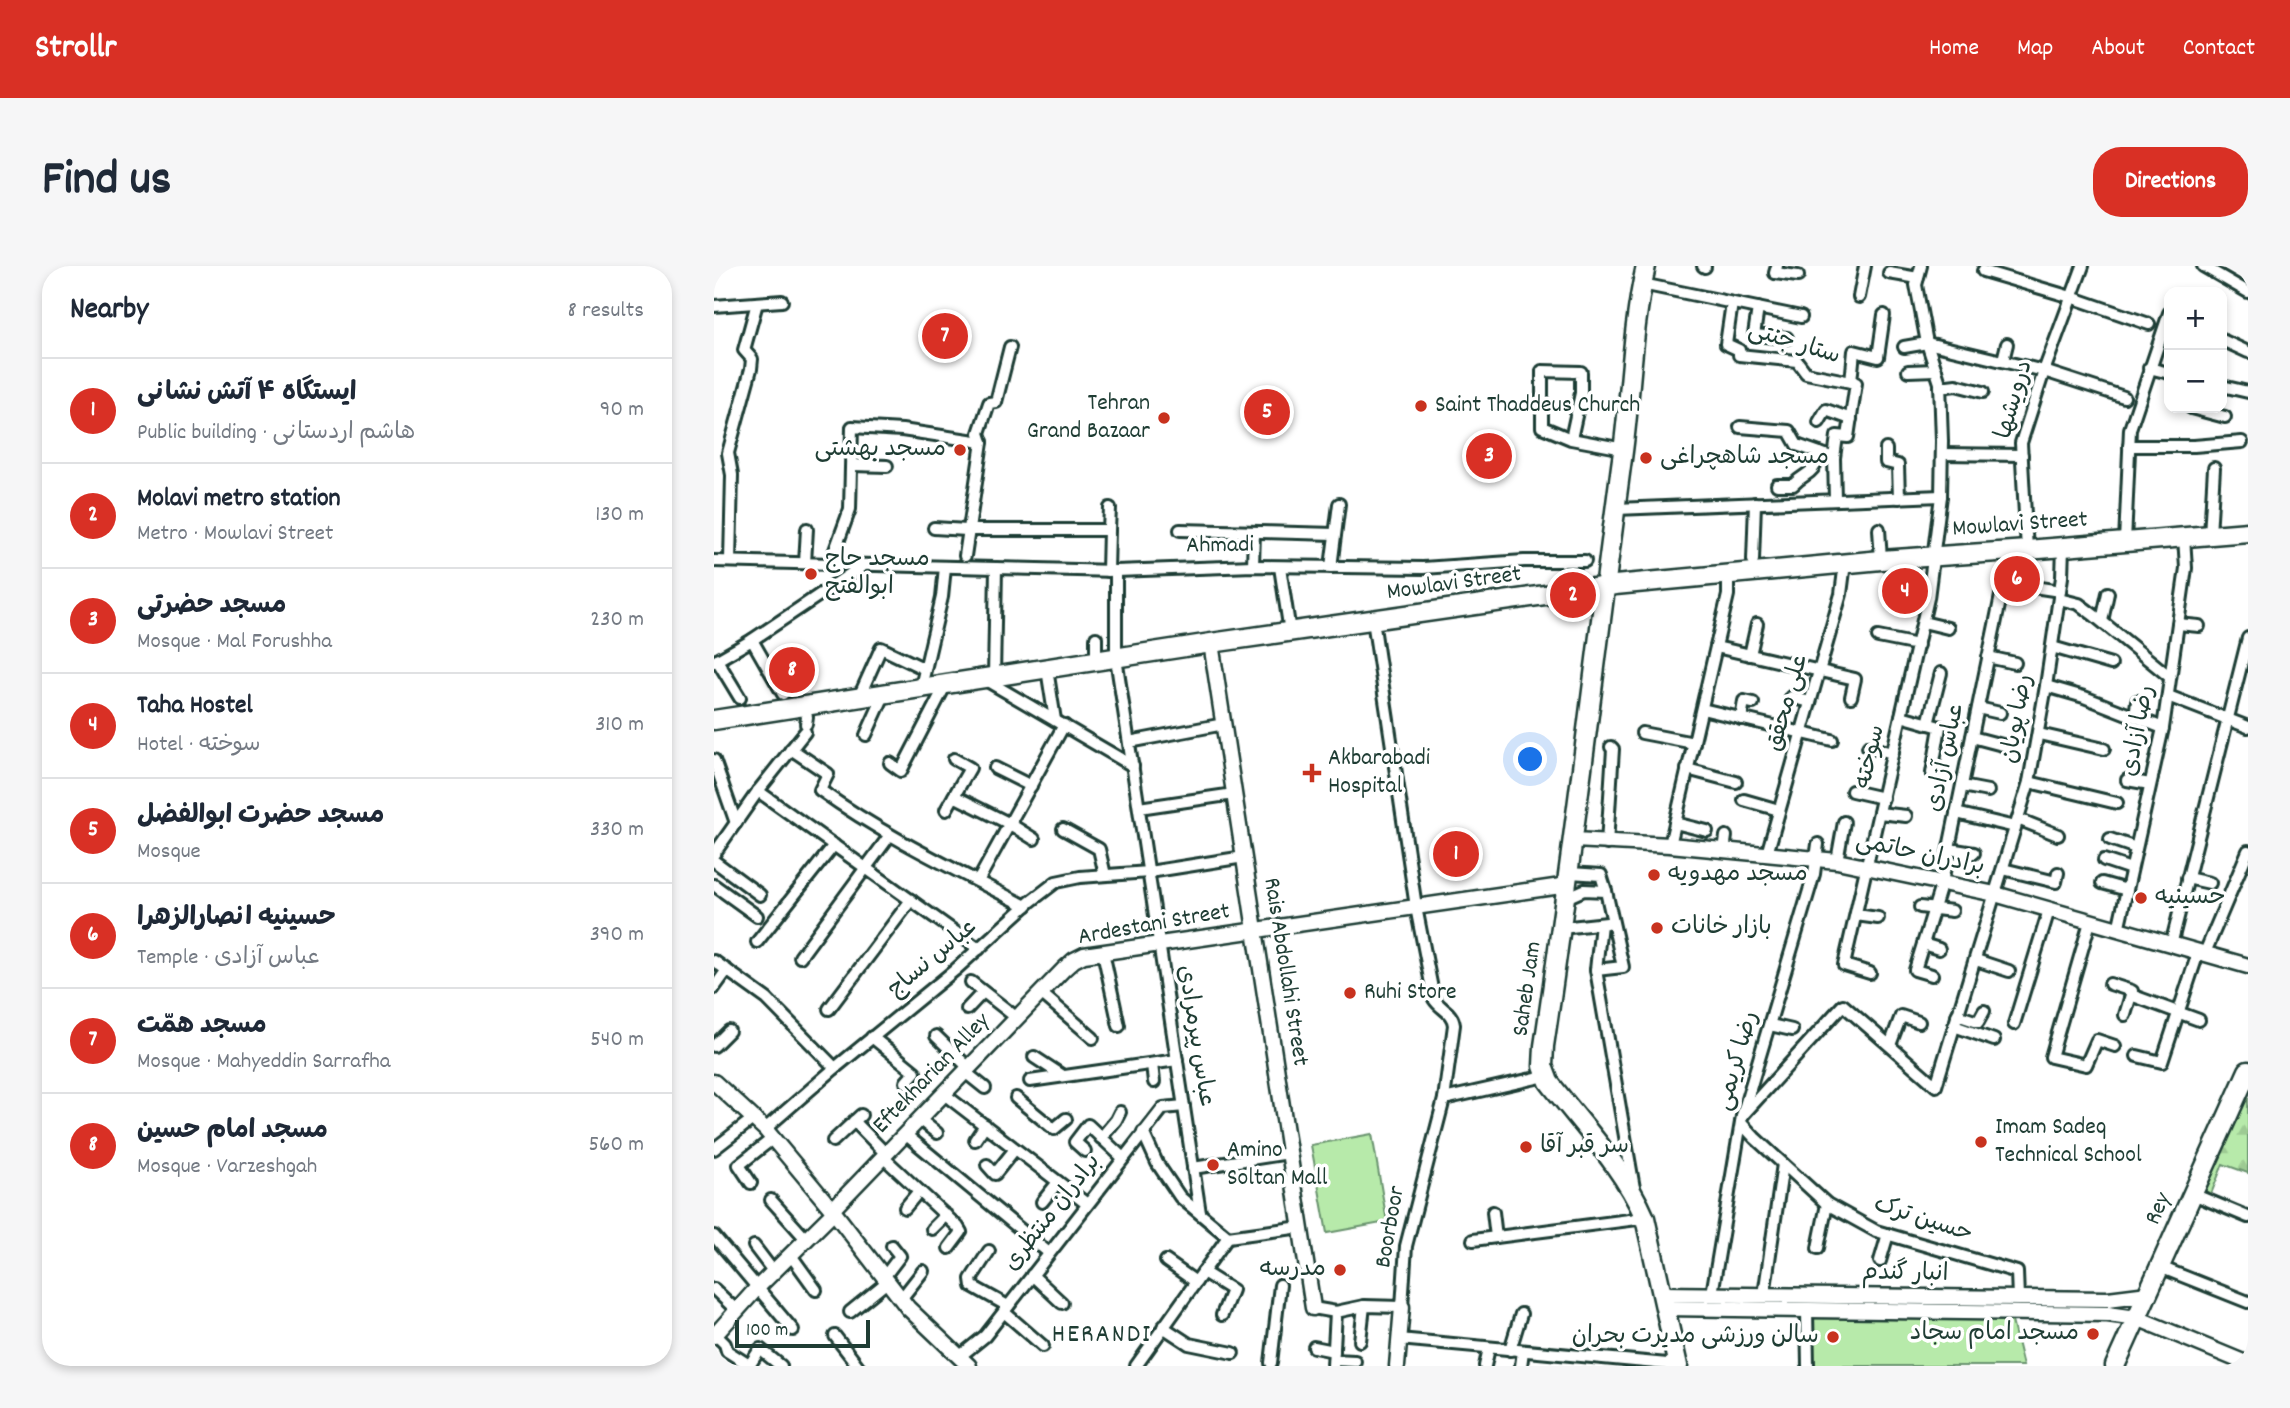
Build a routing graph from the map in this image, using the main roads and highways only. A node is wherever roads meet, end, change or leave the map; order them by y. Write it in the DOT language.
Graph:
graph roads {
  1 [pos="1646,266"];
  2 [pos="2248,532"];
  3 [pos="1605,586"];
  4 [pos="714,720"];
  5 [pos="2248,1071"];
  6 [pos="1678,1366"];
  7 [pos="2115,1366"];
  1 -- 3 [label="main road, Saheb Jam"];
  2 -- 3 [label="main road, Mowlavi Street"];
  3 -- 4 [label="main road, Mowlavi Street"];
  3 -- 6 [label="main road, Saheb Jam"];
  5 -- 7 [label="main road, Rey"];
}
